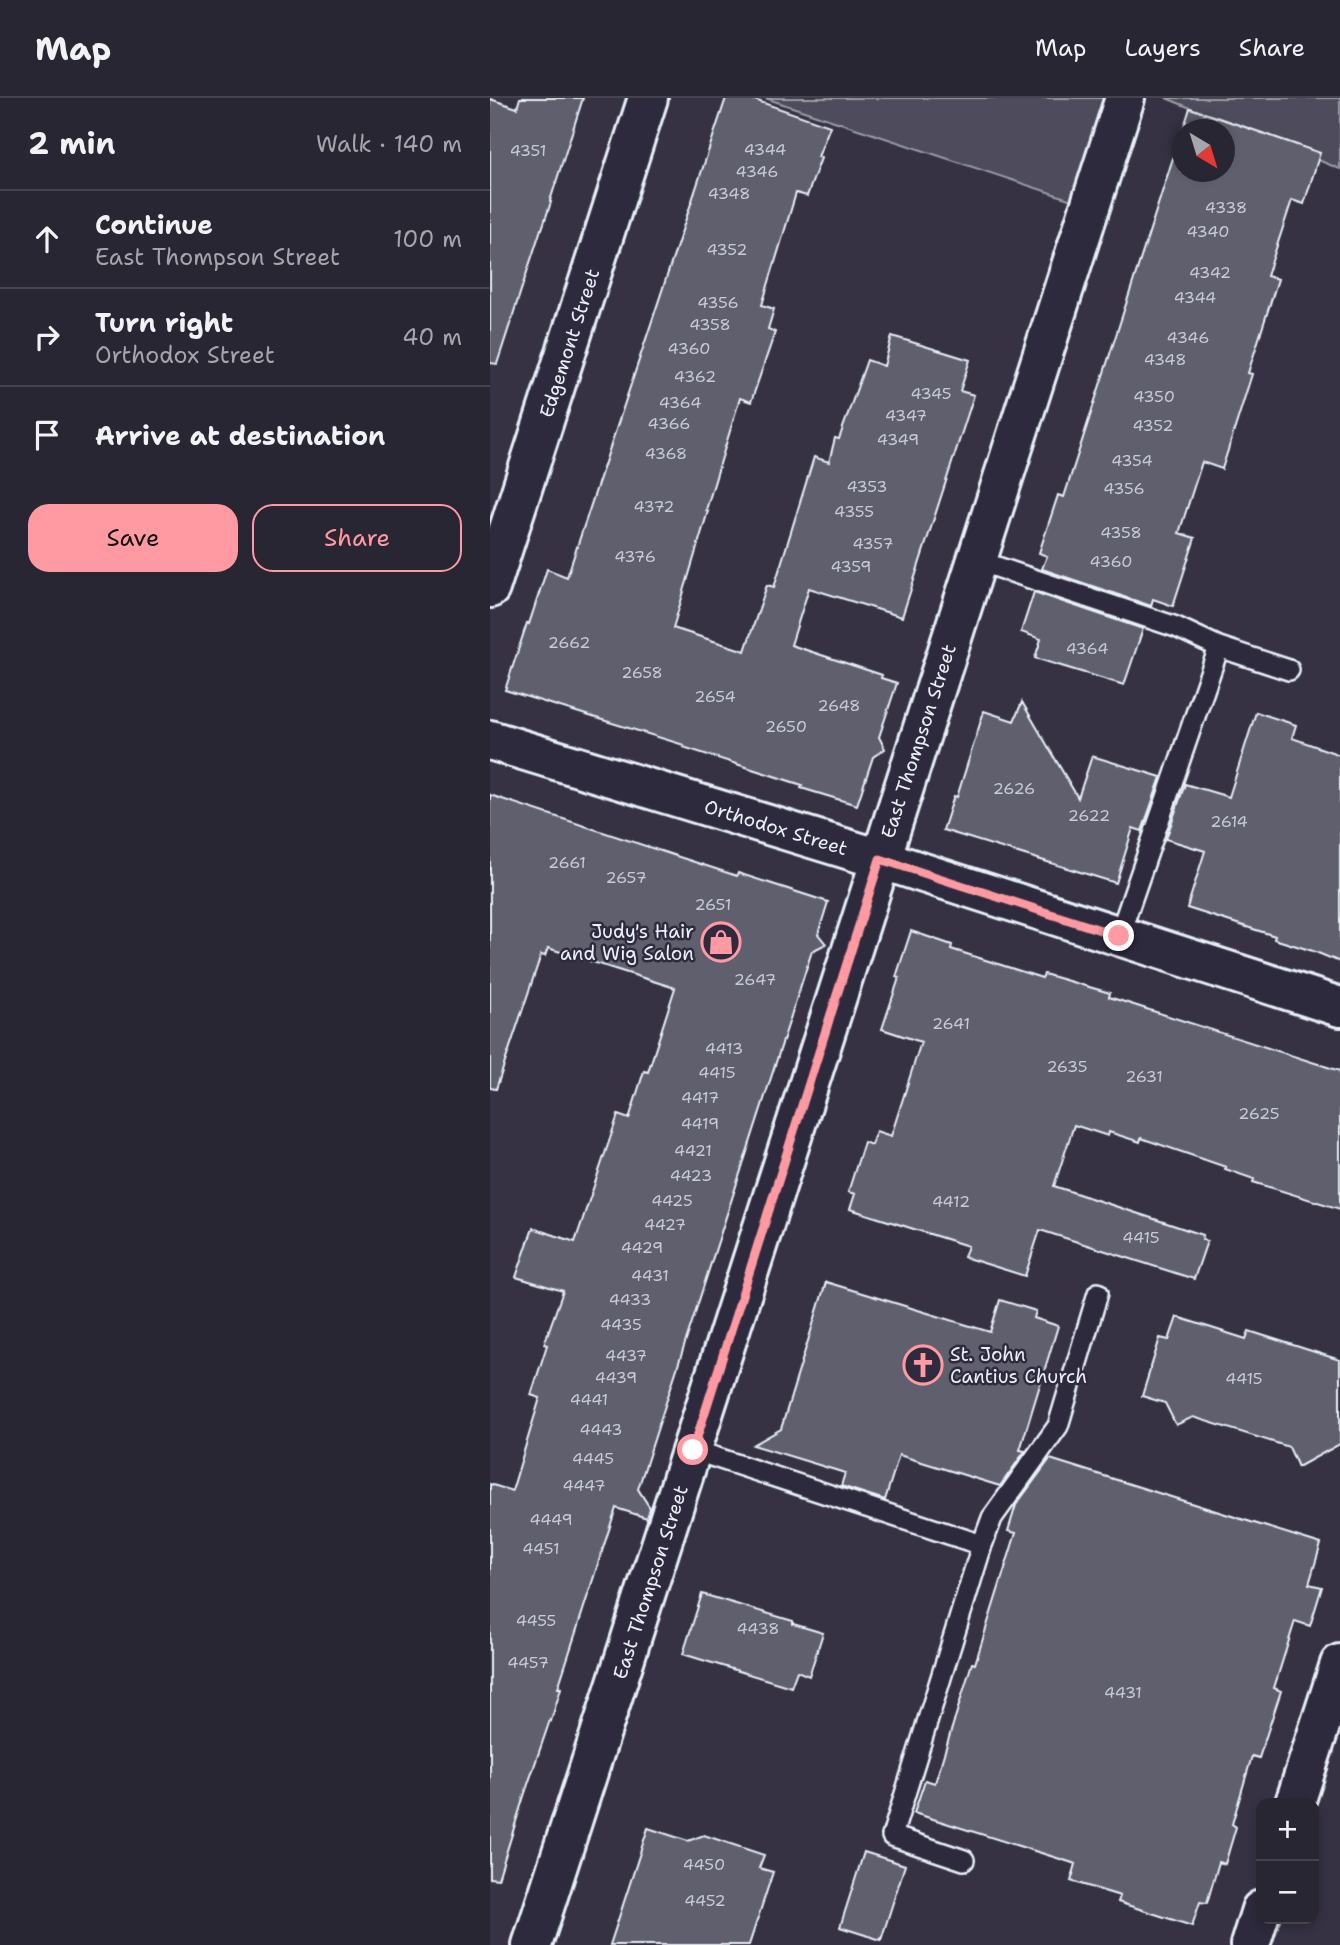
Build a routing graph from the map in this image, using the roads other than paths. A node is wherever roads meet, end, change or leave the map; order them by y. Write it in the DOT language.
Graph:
graph roads {
  1 [pos="648,98"];
  2 [pos="1125,98"];
  3 [pos="976,560"];
  4 [pos="490,588"];
  5 [pos="1219,647"];
  6 [pos="1289,670"];
  7 [pos="490,740"];
  8 [pos="880,859"];
  9 [pos="1119,936"];
  10 [pos="1340,1007"];
  11 [pos="1098,1293"];
  12 [pos="693,1450"];
  13 [pos="982,1545"];
  14 [pos="1340,1664"];
  15 [pos="1297,1798"];
  16 [pos="964,1860"];
  17 [pos="1257,1924"];
  18 [pos="533,1945"];
  19 [pos="1250,1945"];
  1 -- 4 [label="street, Edgemont Street"];
  2 -- 3 [label="street, East Thompson Street"];
  3 -- 5 [label="lane"];
  3 -- 8 [label="street, East Thompson Street"];
  5 -- 6 [label="lane"];
  5 -- 9 [label="lane"];
  7 -- 8 [label="street, Orthodox Street"];
  8 -- 9 [label="street, Orthodox Street"];
  8 -- 12 [label="street, East Thompson Street"];
  9 -- 10 [label="street, Orthodox Street"];
  11 -- 13 [label="lane"];
  12 -- 13 [label="lane"];
  12 -- 18 [label="street, East Thompson Street"];
  13 -- 16 [label="lane"];
  14 -- 15 [label="street"];
  17 -- 19 [label="street"];
}
